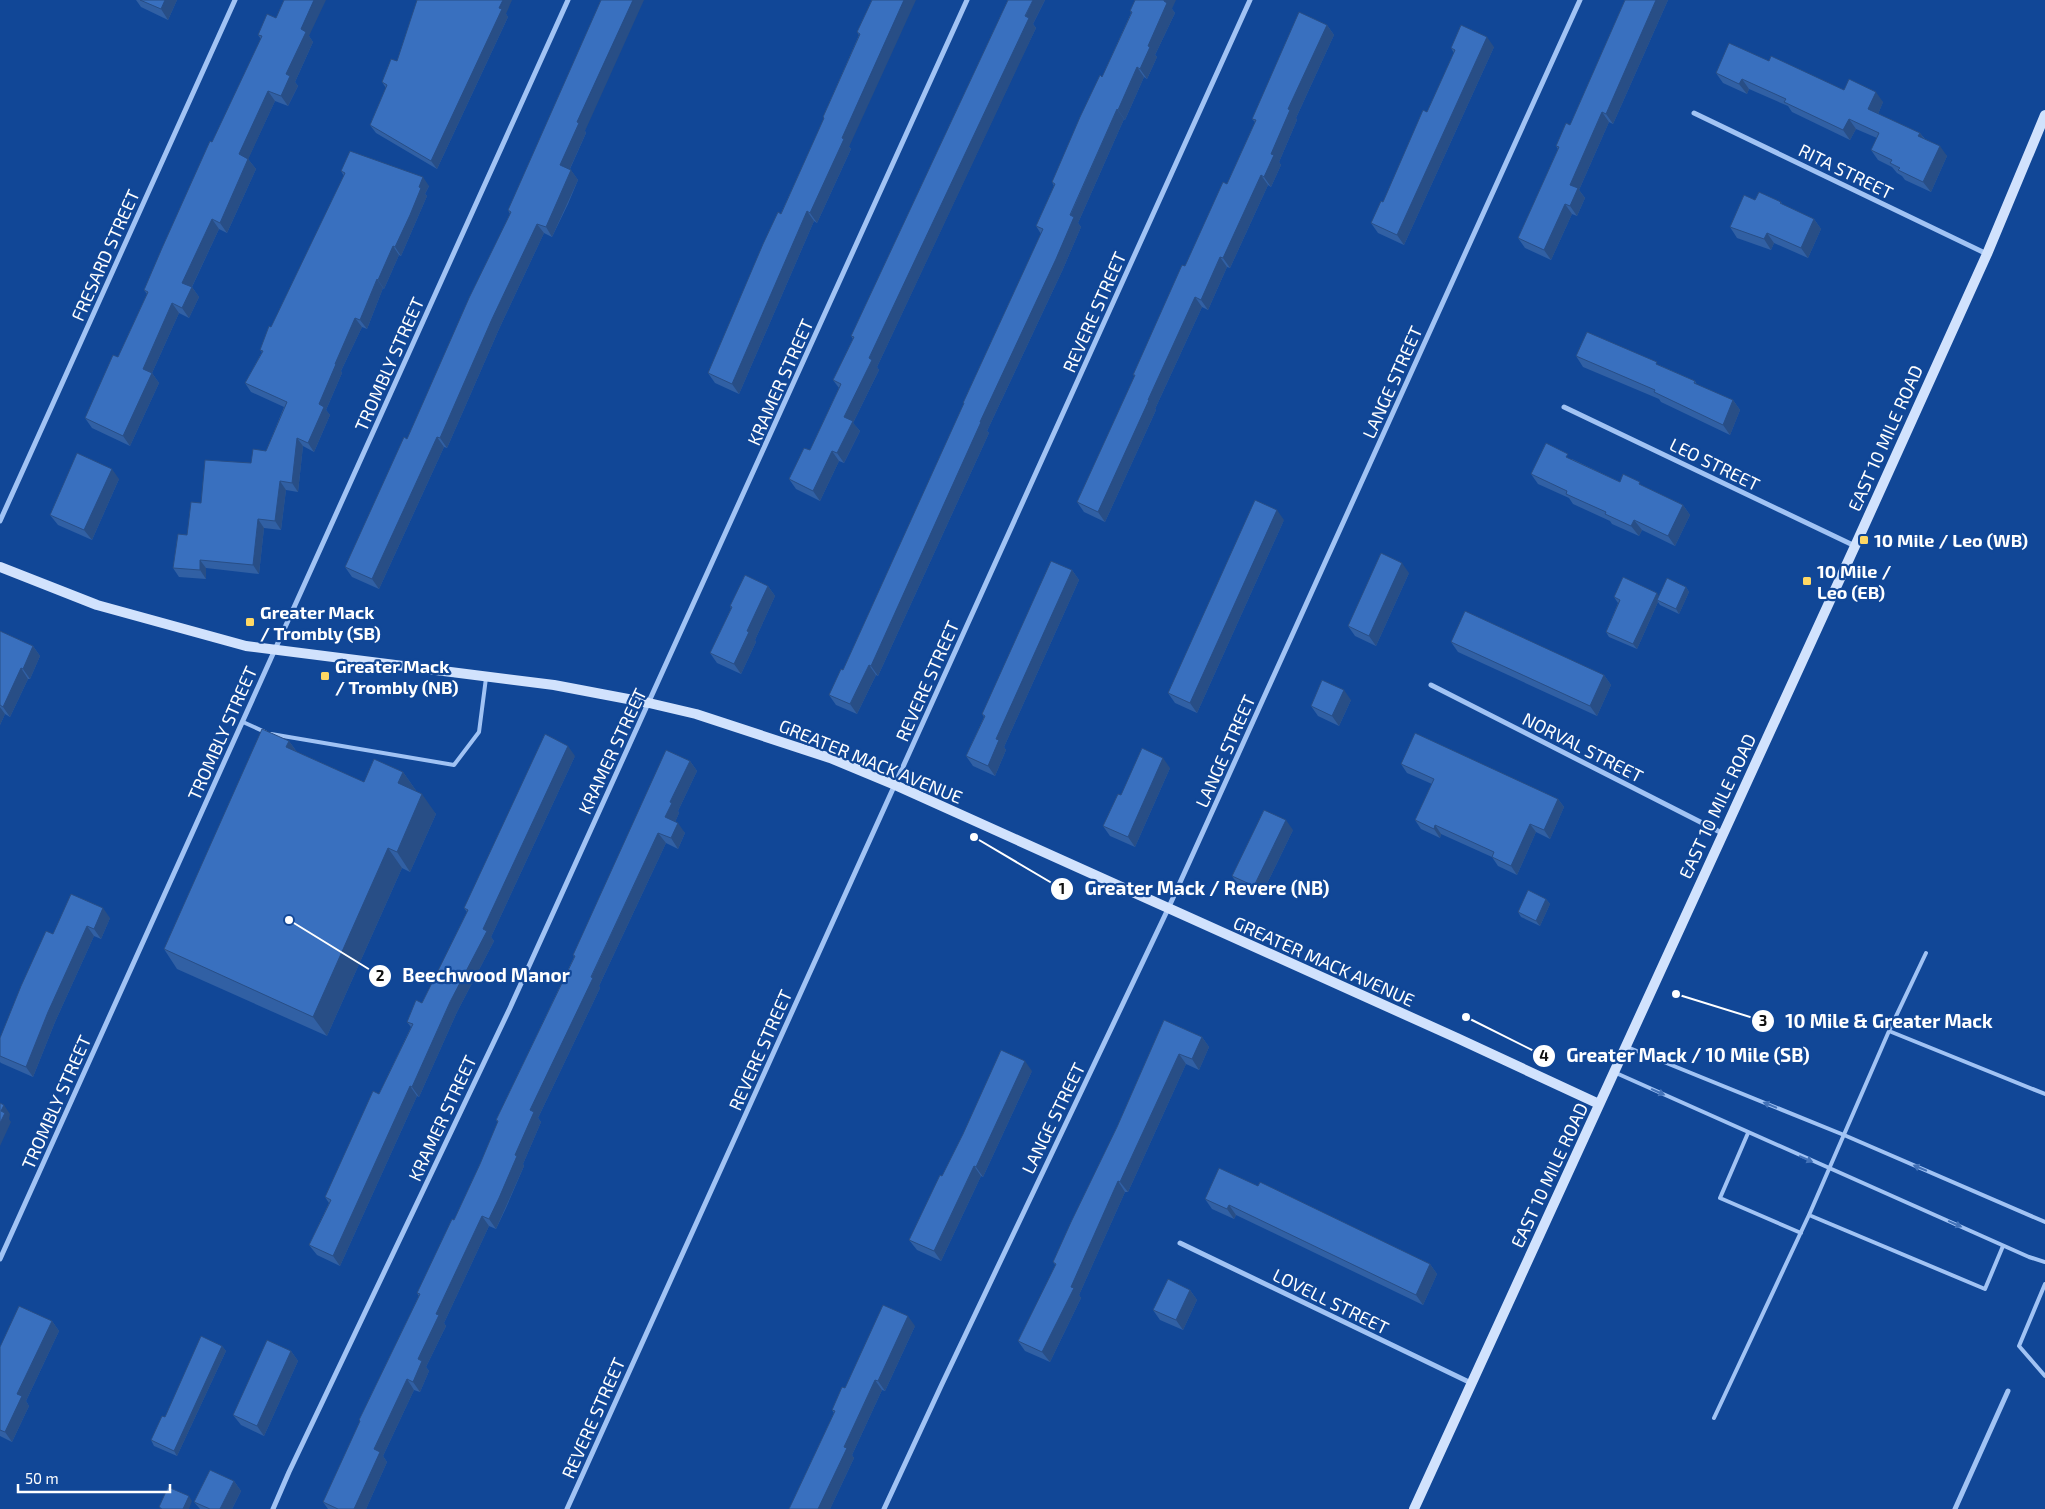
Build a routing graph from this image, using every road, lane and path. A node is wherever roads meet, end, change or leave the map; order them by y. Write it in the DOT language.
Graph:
graph roads {
  1 [pos="235,0"];
  2 [pos="568,0"];
  3 [pos="967,0"];
  4 [pos="1250,0"];
  5 [pos="1580,0"];
  6 [pos="1694,113"];
  7 [pos="2045,115"];
  8 [pos="1986,254"];
  9 [pos="1564,407"];
  10 [pos="0,522"];
  11 [pos="1854,546"];
  12 [pos="0,567"];
  13 [pos="274,649"];
  14 [pos="486,676"];
  15 [pos="1431,685"];
  16 [pos="649,703"];
  17 [pos="243,722"];
  18 [pos="894,786"];
  19 [pos="1722,834"];
  20 [pos="1168,910"];
  21 [pos="1926,953"];
  22 [pos="1890,1031"];
  23 [pos="1625,1046"];
  24 [pos="1614,1072"];
  25 [pos="2045,1094"];
  26 [pos="1599,1104"];
  27 [pos="1748,1133"];
  28 [pos="1844,1135"];
  29 [pos="1828,1169"];
  30 [pos="1809,1215"];
  31 [pos="2045,1222"];
  32 [pos="1801,1233"];
  33 [pos="1180,1243"];
  34 [pos="2003,1246"];
  35 [pos="0,1258"];
  36 [pos="2045,1262"];
  37 [pos="2045,1284"];
  38 [pos="2045,1376"];
  39 [pos="1471,1383"];
  40 [pos="2008,1391"];
  41 [pos="1714,1418"];
  42 [pos="273,1509"];
  43 [pos="567,1509"];
  44 [pos="884,1509"];
  45 [pos="1414,1509"];
  46 [pos="1955,1509"];
  1 -- 10 [label="street, FRESARD STREET"];
  2 -- 13 [label="street, TROMBLY STREET"];
  3 -- 16 [label="street, KRAMER STREET"];
  4 -- 18 [label="street, REVERE STREET"];
  5 -- 20 [label="street, LANGE STREET"];
  6 -- 8 [label="street, RITA STREET"];
  7 -- 8 [label="street, EAST 10 MILE ROAD"];
  8 -- 11 [label="street, EAST 10 MILE ROAD"];
  9 -- 11 [label="street, LEO STREET"];
  11 -- 19 [label="street, EAST 10 MILE ROAD"];
  12 -- 13 [label="street, GREATER MACK AVENUE"];
  13 -- 14 [label="street, GREATER MACK AVENUE"];
  13 -- 17 [label="street, TROMBLY STREET"];
  14 -- 16 [label="street, GREATER MACK AVENUE"];
  14 -- 17 [label="lane"];
  15 -- 19 [label="street, NORVAL STREET"];
  16 -- 18 [label="street, GREATER MACK AVENUE"];
  16 -- 42 [label="street, KRAMER STREET"];
  17 -- 35 [label="street, TROMBLY STREET"];
  18 -- 20 [label="street, GREATER MACK AVENUE"];
  18 -- 43 [label="street, REVERE STREET"];
  19 -- 23 [label="street, EAST 10 MILE ROAD"];
  20 -- 26 [label="street, GREATER MACK AVENUE"];
  20 -- 44 [label="street, LANGE STREET"];
  21 -- 22 [label="lane"];
  22 -- 25 [label="lane"];
  22 -- 28 [label="lane"];
  23 -- 24 [label="street, EAST 10 MILE ROAD"];
  28 -- 23 [label="lane, one-way"];
  24 -- 26 [label="street, EAST 10 MILE ROAD"];
  24 -- 27 [label="lane, one-way"];
  26 -- 39 [label="street, EAST 10 MILE ROAD"];
  27 -- 29 [label="lane, one-way"];
  27 -- 32 [label="lane"];
  28 -- 29 [label="lane"];
  31 -- 28 [label="lane, one-way"];
  29 -- 30 [label="lane"];
  29 -- 34 [label="lane, one-way"];
  30 -- 32 [label="lane"];
  30 -- 34 [label="lane"];
  32 -- 41 [label="lane"];
  33 -- 39 [label="street, LOVELL STREET"];
  34 -- 36 [label="lane"];
  37 -- 38 [label="lane"];
  39 -- 45 [label="street, EAST 10 MILE ROAD"];
  40 -- 46 [label="street"];
}
